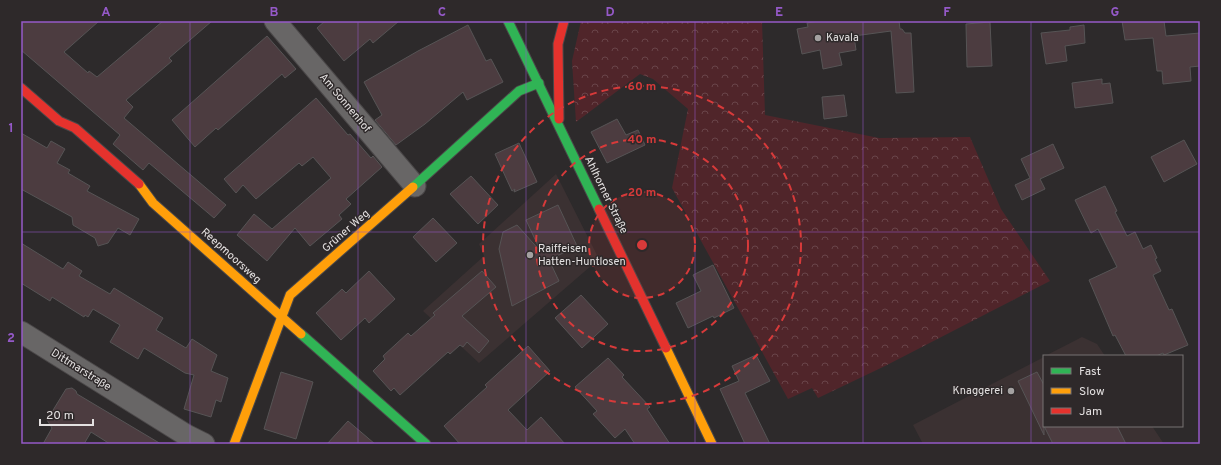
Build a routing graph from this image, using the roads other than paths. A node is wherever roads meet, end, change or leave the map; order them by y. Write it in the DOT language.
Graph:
graph roads {
  1 [pos="275,21"];
  2 [pos="508,21"];
  3 [pos="564,21"];
  4 [pos="539,83"];
  5 [pos="21,88"];
  6 [pos="560,127"];
  7 [pos="415,186"];
  8 [pos="282,317"];
  9 [pos="21,332"];
  10 [pos="204,444"];
  11 [pos="234,444"];
  12 [pos="426,444"];
  13 [pos="712,444"];
  1 -- 7 [label="street, Am Sonnenhof"];
  2 -- 4 [label="street, Ahlhorner Straße"];
  3 -- 6 [label="street"];
  4 -- 6 [label="street, Ahlhorner Straße"];
  4 -- 7 [label="street, Grüner Weg"];
  5 -- 8 [label="street, Reepmoorsweg"];
  6 -- 13 [label="street, Ahlhorner Straße"];
  7 -- 8 [label="street, Grüner Weg"];
  8 -- 11 [label="street, Grüner Weg"];
  8 -- 12 [label="street, Reepmoorsweg"];
  9 -- 10 [label="street, Dittmarstraße"];
}
